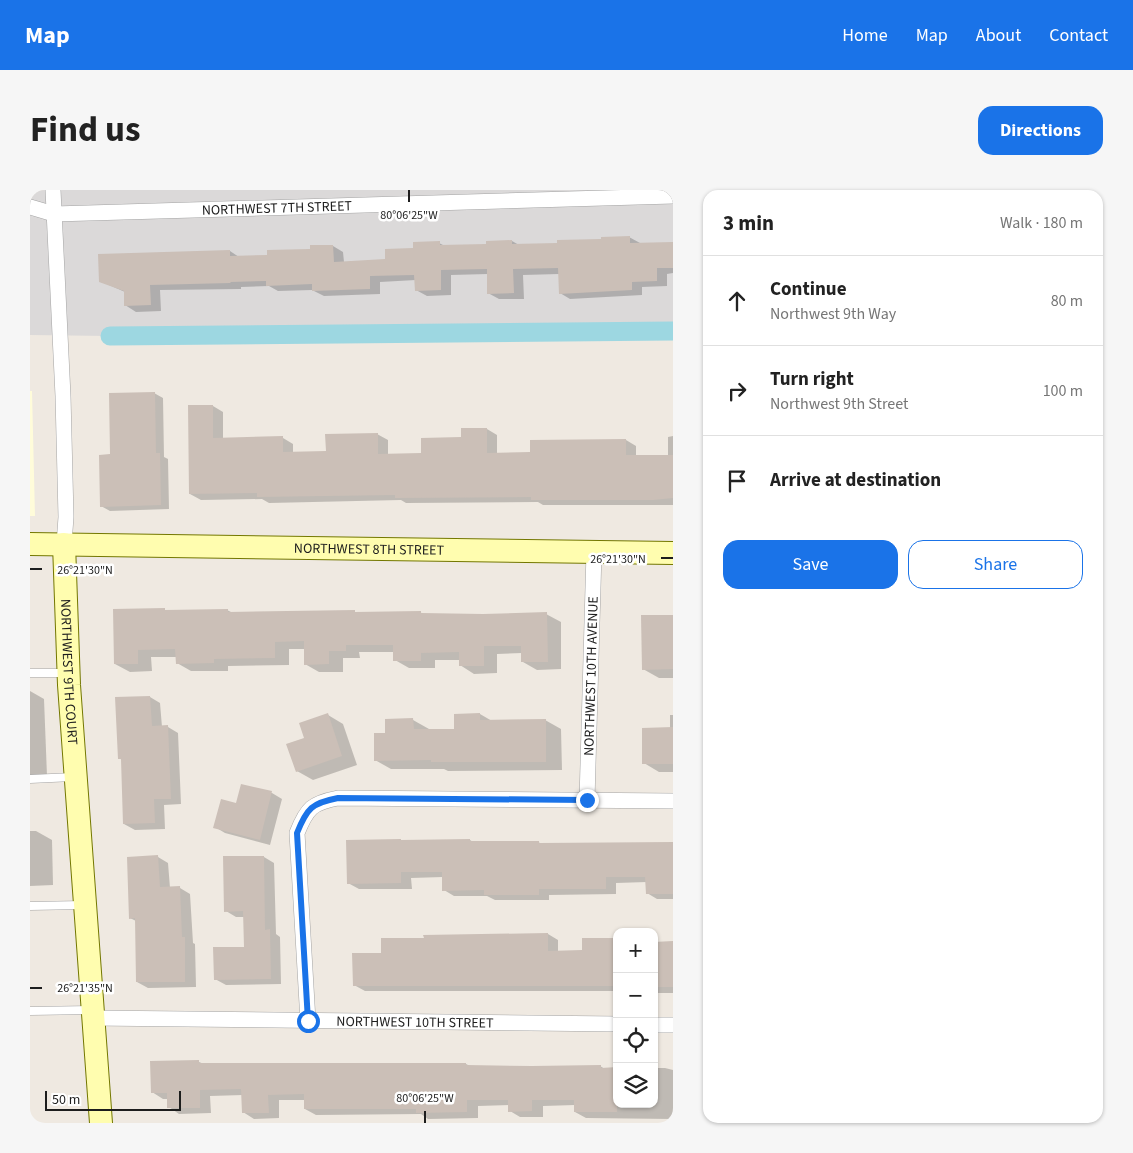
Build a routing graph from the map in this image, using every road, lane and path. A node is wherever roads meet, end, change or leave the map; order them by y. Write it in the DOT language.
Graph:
graph roads {
  1 [pos="53,190"];
  2 [pos="631,193"];
  3 [pos="673,196"];
  4 [pos="30,207"];
  5 [pos="54,214"];
  6 [pos="30,544"];
  7 [pos="64,544"];
  8 [pos="594,552"];
  9 [pos="673,553"];
  10 [pos="30,673"];
  11 [pos="68,673"];
  12 [pos="76,777"];
  13 [pos="30,779"];
  14 [pos="587,800"];
  15 [pos="673,801"];
  16 [pos="85,905"];
  17 [pos="30,906"];
  18 [pos="30,1012"];
  19 [pos="93,1014"];
  20 [pos="308,1021"];
  21 [pos="613,1024"];
  22 [pos="658,1025"];
  23 [pos="673,1025"];
  24 [pos="101,1123"];
  1 -- 5 [label="street, NORTHWEST 9TH COURT"];
  2 -- 3 [label="street, NORTHWEST 7TH STREET"];
  2 -- 5 [label="street, NORTHWEST 7TH STREET"];
  4 -- 5 [label="street, NORTHWEST 7TH STREET"];
  5 -- 7 [label="street, NORTHWEST 9TH COURT"];
  6 -- 7 [label="street, NORTHWEST 8TH STREET"];
  7 -- 8 [label="street, NORTHWEST 8TH STREET"];
  7 -- 11 [label="street, NORTHWEST 9TH COURT"];
  8 -- 9 [label="street, NORTHWEST 8TH STREET"];
  8 -- 14 [label="street, NORTHWEST 10TH AVENUE"];
  10 -- 11 [label="lane"];
  11 -- 12 [label="street, NORTHWEST 9TH COURT"];
  12 -- 13 [label="lane"];
  12 -- 16 [label="street, NORTHWEST 9TH COURT"];
  14 -- 15 [label="street"];
  14 -- 20 [label="street"];
  16 -- 17 [label="lane"];
  16 -- 19 [label="street, NORTHWEST 9TH COURT"];
  18 -- 19 [label="lane"];
  19 -- 20 [label="street, NORTHWEST 10TH STREET"];
  19 -- 24 [label="street, NORTHWEST 9TH COURT"];
  20 -- 21 [label="street, NORTHWEST 10TH STREET"];
  22 -- 23 [label="street"];
}
